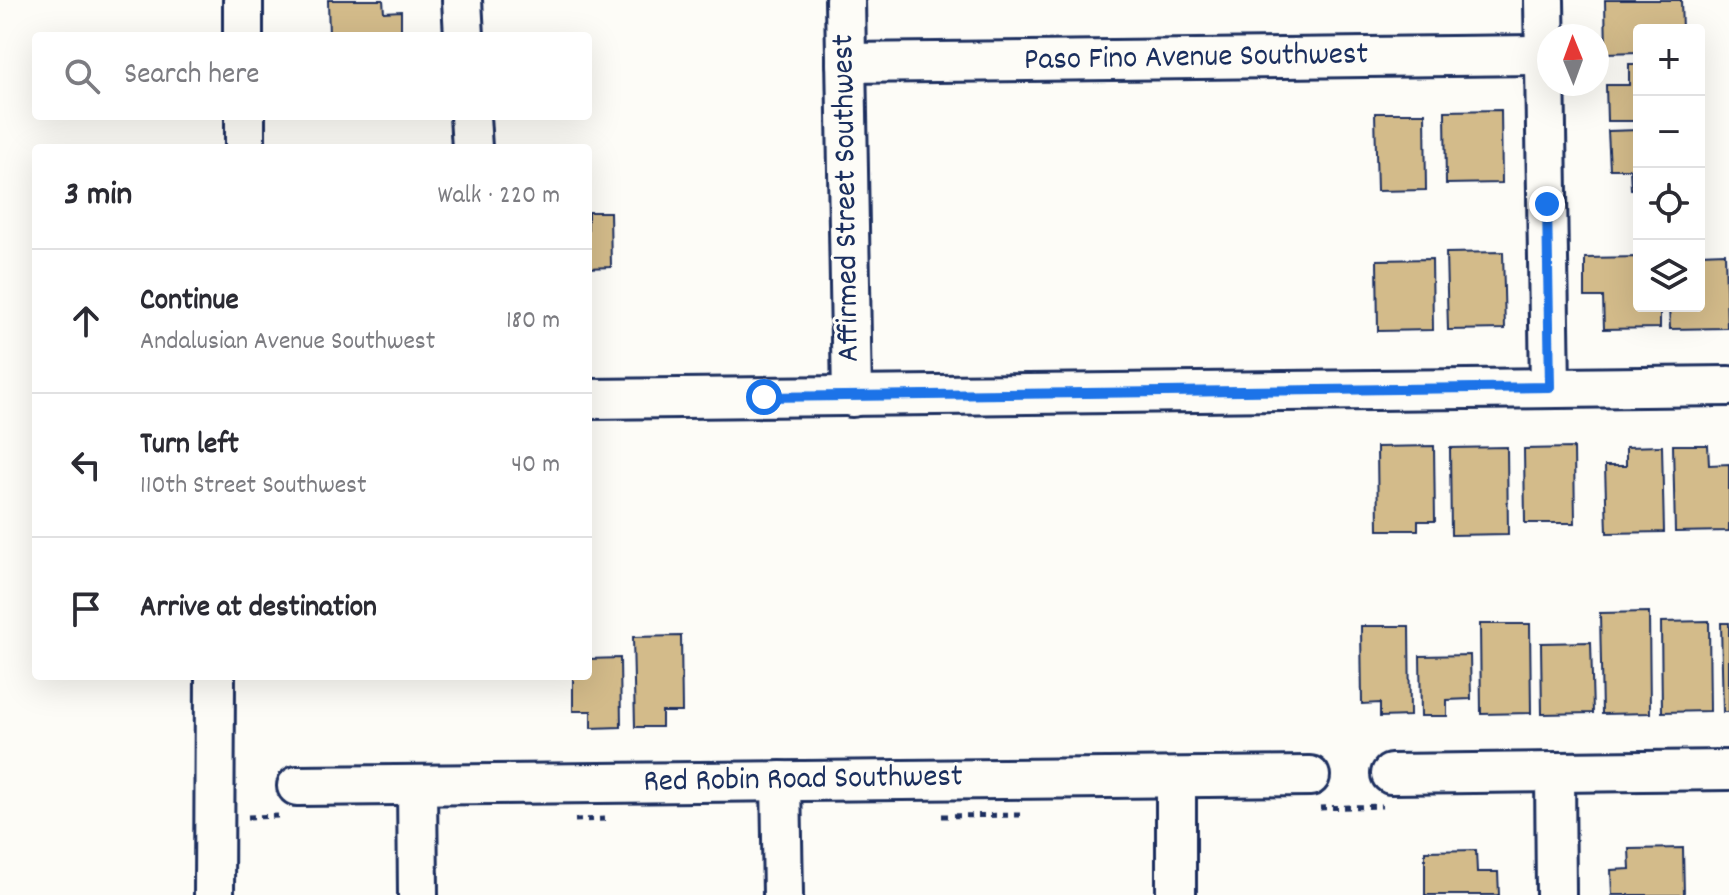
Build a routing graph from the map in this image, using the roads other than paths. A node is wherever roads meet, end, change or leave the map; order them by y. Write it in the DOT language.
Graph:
graph roads {
  1 [pos="243,0"];
  2 [pos="462,0"];
  3 [pos="845,0"];
  4 [pos="1544,0"];
  5 [pos="1544,24"];
  6 [pos="243,32"];
  7 [pos="464,32"];
  8 [pos="1537,55"];
  9 [pos="846,63"];
  10 [pos="1546,96"];
  11 [pos="245,120"];
  12 [pos="470,120"];
  13 [pos="245,144"];
  14 [pos="472,144"];
  15 [pos="1729,386"];
  16 [pos="1550,387"];
  17 [pos="852,397"];
  18 [pos="592,399"];
  19 [pos="215,680"];
  20 [pos="1729,770"];
  21 [pos="1555,774"];
  22 [pos="1176,778"];
  23 [pos="781,781"];
  24 [pos="417,785"];
  25 [pos="297,786"];
  26 [pos="1389,790"];
  27 [pos="1311,792"];
  28 [pos="214,895"];
  29 [pos="418,895"];
  30 [pos="783,895"];
  31 [pos="1176,895"];
  32 [pos="1556,895"];
  1 -- 6 [label="street"];
  2 -- 7 [label="street"];
  3 -- 9 [label="street, Affirmed Street Southwest"];
  4 -- 5 [label="street"];
  8 -- 9 [label="street, Paso Fino Avenue Southwest"];
  9 -- 17 [label="street, Affirmed Street Southwest"];
  10 -- 16 [label="street"];
  11 -- 13 [label="street"];
  12 -- 14 [label="street"];
  15 -- 16 [label="street"];
  16 -- 17 [label="street"];
  17 -- 18 [label="street"];
  19 -- 28 [label="street"];
  20 -- 21 [label="street"];
  21 -- 26 [label="street"];
  21 -- 32 [label="street"];
  22 -- 23 [label="street, Red Robin Road Southwest"];
  22 -- 27 [label="street, Red Robin Road Southwest"];
  22 -- 31 [label="street"];
  23 -- 24 [label="street, Red Robin Road Southwest"];
  23 -- 30 [label="street"];
  24 -- 25 [label="street, Red Robin Road Southwest"];
  24 -- 29 [label="street"];
}
